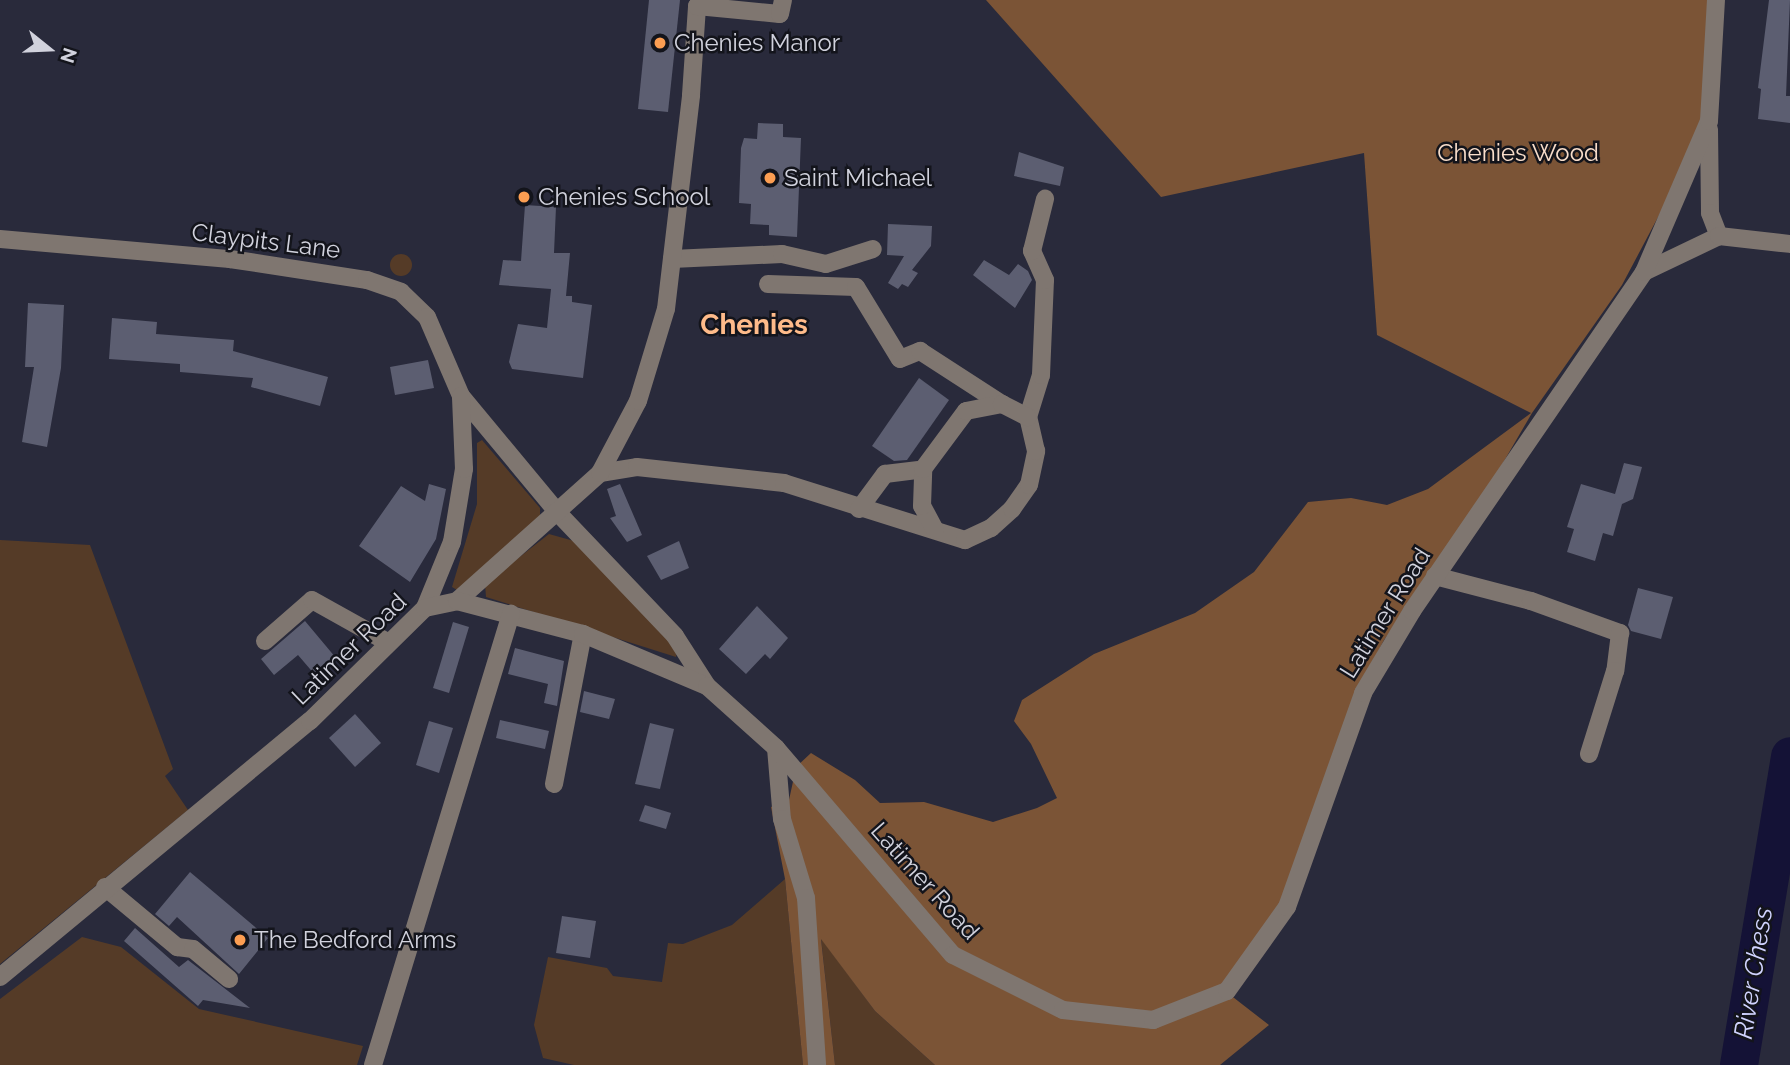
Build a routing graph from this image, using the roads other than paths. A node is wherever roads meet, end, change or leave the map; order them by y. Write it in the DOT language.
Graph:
graph roads {
  1 [pos="783,0"];
  2 [pos="1716,0"];
  3 [pos="1709,121"];
  4 [pos="1045,199"];
  5 [pos="1719,236"];
  6 [pos="0,239"];
  7 [pos="1790,244"];
  8 [pos="873,249"];
  9 [pos="672,259"];
  10 [pos="1644,272"];
  11 [pos="768,284"];
  12 [pos="461,396"];
  13 [pos="1002,404"];
  14 [pos="1028,417"];
  15 [pos="923,469"];
  16 [pos="600,473"];
  17 [pos="859,509"];
  18 [pos="559,514"];
  19 [pos="935,530"];
  20 [pos="1435,576"];
  21 [pos="457,601"];
  22 [pos="425,608"];
  23 [pos="511,614"];
  24 [pos="583,634"];
  25 [pos="265,641"];
  26 [pos="389,643"];
  27 [pos="707,686"];
  28 [pos="776,748"];
  29 [pos="1589,754"];
  30 [pos="554,784"];
  31 [pos="105,887"];
  32 [pos="0,978"];
  33 [pos="229,979"];
  34 [pos="373,1065"];
  35 [pos="817,1065"];
  1 -- 9 [label="street"];
  2 -- 3 [label="street, Latimer Road"];
  3 -- 5 [label="street"];
  3 -- 10 [label="street, Latimer Road"];
  4 -- 14 [label="street"];
  5 -- 7 [label="street"];
  5 -- 10 [label="street"];
  6 -- 12 [label="street, Claypits Lane"];
  8 -- 9 [label="street"];
  9 -- 16 [label="street"];
  10 -- 20 [label="street, Latimer Road"];
  11 -- 13 [label="street"];
  12 -- 18 [label="street, Claypits Lane"];
  12 -- 22 [label="street, Claypits Lane"];
  13 -- 14 [label="street"];
  13 -- 15 [label="street"];
  14 -- 19 [label="street"];
  15 -- 17 [label="street"];
  15 -- 19 [label="street"];
  16 -- 17 [label="street"];
  16 -- 18 [label="street"];
  17 -- 19 [label="street"];
  18 -- 21 [label="street"];
  18 -- 27 [label="street, Claypits Lane"];
  20 -- 28 [label="street, Latimer Road"];
  20 -- 29 [label="street"];
  21 -- 22 [label="street, Latimer Road"];
  21 -- 23 [label="street, Latimer Road"];
  22 -- 26 [label="street, Latimer Road"];
  23 -- 24 [label="street, Latimer Road"];
  23 -- 34 [label="street"];
  24 -- 27 [label="street, Latimer Road"];
  24 -- 30 [label="street"];
  25 -- 26 [label="street"];
  26 -- 31 [label="street, Latimer Road"];
  27 -- 28 [label="street, Latimer Road"];
  28 -- 35 [label="street"];
  31 -- 32 [label="street, Latimer Road"];
  31 -- 33 [label="street"];
}
